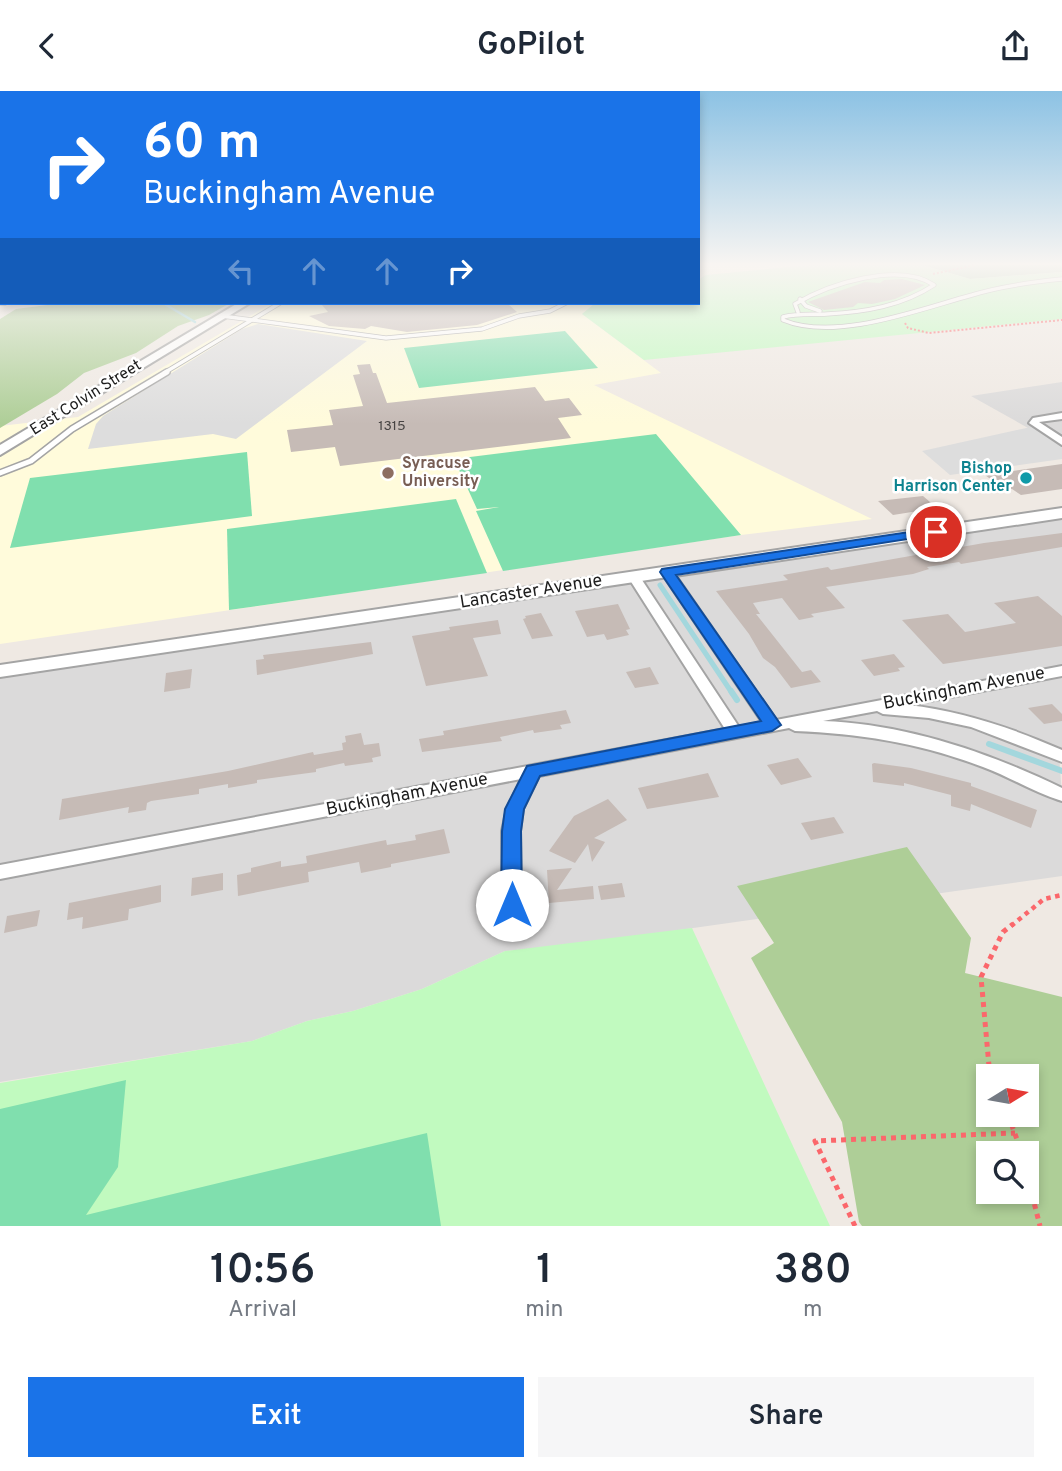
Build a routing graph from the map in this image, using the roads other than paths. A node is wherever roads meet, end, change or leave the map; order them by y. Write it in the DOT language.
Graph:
graph roads {
  1 [pos="219,318"];
  2 [pos="237,318"];
  3 [pos="255,318"];
  4 [pos="513,318"];
  5 [pos="783,318"];
  6 [pos="889,318"];
  7 [pos="906,318"];
  8 [pos="252,320"];
  9 [pos="900,321"];
  10 [pos="1062,417"];
  11 [pos="39,426"];
  12 [pos="0,442"];
  13 [pos="1062,442"];
  14 [pos="0,451"];
  15 [pos="0,473"];
  16 [pos="1062,513"];
  17 [pos="667,572"];
  18 [pos="634,577"];
  19 [pos="0,671"];
  20 [pos="1062,671"];
  21 [pos="850,710"];
  22 [pos="772,725"];
  23 [pos="734,733"];
  24 [pos="1062,756"];
  25 [pos="533,771"];
  26 [pos="1062,795"];
  27 [pos="0,872"];
  28 [pos="512,905"];
  1 -- 11 [label="street, East Colvin Street"];
  2 -- 8 [label="lane"];
  3 -- 8 [label="lane"];
  4 -- 8 [label="lane"];
  5 -- 6 [label="lane"];
  7 -- 9 [label="lane"];
  8 -- 15 [label="lane"];
  10 -- 13 [label="street"];
  11 -- 12 [label="street"];
  11 -- 14 [label="street, East Colvin Street"];
  16 -- 17 [label="street, Lancaster Avenue"];
  17 -- 18 [label="street, Lancaster Avenue"];
  17 -- 22 [label="street"];
  18 -- 19 [label="street, Lancaster Avenue"];
  18 -- 23 [label="street"];
  20 -- 21 [label="street, Buckingham Avenue"];
  21 -- 22 [label="street, Buckingham Avenue"];
  21 -- 24 [label="street"];
  22 -- 23 [label="street, Buckingham Avenue"];
  22 -- 26 [label="street"];
  23 -- 25 [label="street, Buckingham Avenue"];
  25 -- 27 [label="street, Buckingham Avenue"];
  25 -- 28 [label="street"];
}
